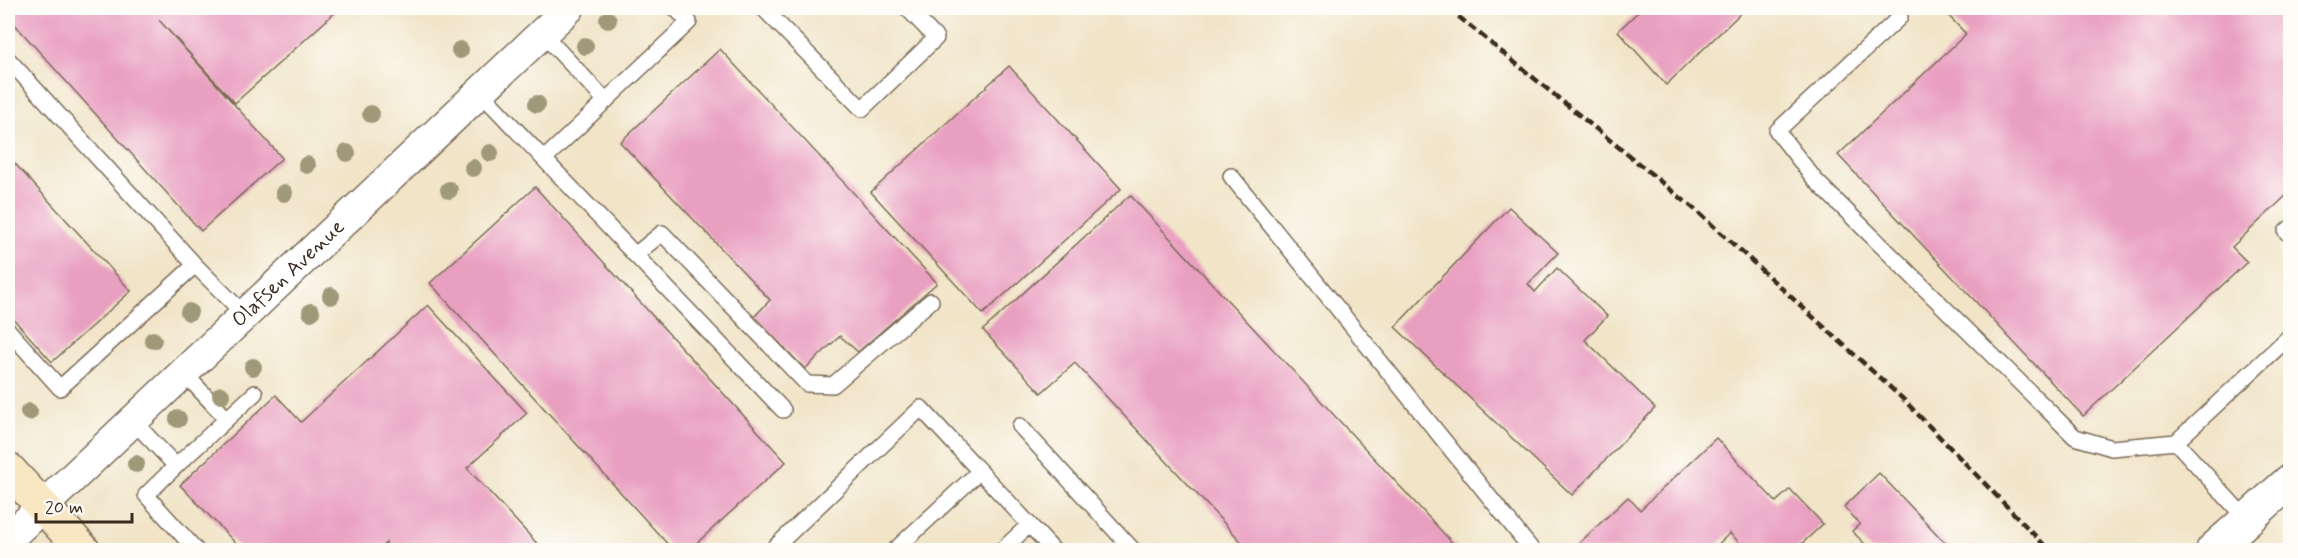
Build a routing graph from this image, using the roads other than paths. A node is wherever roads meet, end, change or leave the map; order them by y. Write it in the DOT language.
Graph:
graph roads {
  1 [pos="569,8"];
  2 [pos="675,8"];
  3 [pos="763,8"];
  4 [pos="907,8"];
  5 [pos="1900,17"];
  6 [pos="542,33"];
  7 [pos="8,59"];
  8 [pos="480,92"];
  9 [pos="606,101"];
  10 [pos="544,159"];
  11 [pos="1231,176"];
  12 [pos="635,255"];
  13 [pos="195,265"];
  14 [pos="931,301"];
  15 [pos="245,315"];
  16 [pos="8,330"];
  17 [pos="2290,336"];
  18 [pos="184,373"];
  19 [pos="255,393"];
  20 [pos="783,410"];
  21 [pos="227,419"];
  22 [pos="133,421"];
  23 [pos="1020,426"];
  24 [pos="2176,442"];
  25 [pos="176,466"];
  26 [pos="8,469"];
  27 [pos="980,471"];
  28 [pos="2290,481"];
  29 [pos="43,507"];
  30 [pos="2247,520"];
  31 [pos="1029,525"];
  32 [pos="8,540"];
  33 [pos="83,550"];
  34 [pos="196,550"];
  35 [pos="772,550"];
  36 [pos="895,550"];
  37 [pos="1002,550"];
  38 [pos="1053,550"];
  39 [pos="1133,550"];
  40 [pos="1532,550"];
  41 [pos="2213,550"];
  1 -- 6 [label="street, Olafsen Avenue"];
  2 -- 9 [label="lane"];
  3 -- 4 [label="lane"];
  5 -- 24 [label="lane"];
  6 -- 8 [label="street, Olafsen Avenue"];
  6 -- 9 [label="lane"];
  7 -- 13 [label="lane"];
  8 -- 10 [label="lane"];
  8 -- 15 [label="street, Olafsen Avenue"];
  9 -- 10 [label="lane"];
  10 -- 12 [label="lane"];
  11 -- 40 [label="lane"];
  12 -- 14 [label="lane"];
  12 -- 20 [label="lane"];
  13 -- 15 [label="lane"];
  13 -- 16 [label="lane"];
  15 -- 18 [label="street, Olafsen Avenue"];
  17 -- 24 [label="lane"];
  18 -- 21 [label="lane"];
  18 -- 22 [label="street, Olafsen Avenue"];
  19 -- 21 [label="lane"];
  21 -- 25 [label="lane"];
  22 -- 25 [label="lane"];
  22 -- 29 [label="street, Olafsen Avenue"];
  23 -- 39 [label="lane"];
  24 -- 30 [label="lane"];
  25 -- 34 [label="lane"];
  26 -- 29 [label="main road"];
  27 -- 31 [label="lane"];
  27 -- 35 [label="lane"];
  27 -- 36 [label="lane"];
  28 -- 30 [label="street"];
  29 -- 32 [label="street, Olafsen Avenue"];
  29 -- 33 [label="main road"];
  30 -- 41 [label="street"];
  31 -- 37 [label="lane"];
  31 -- 38 [label="lane"];
}
